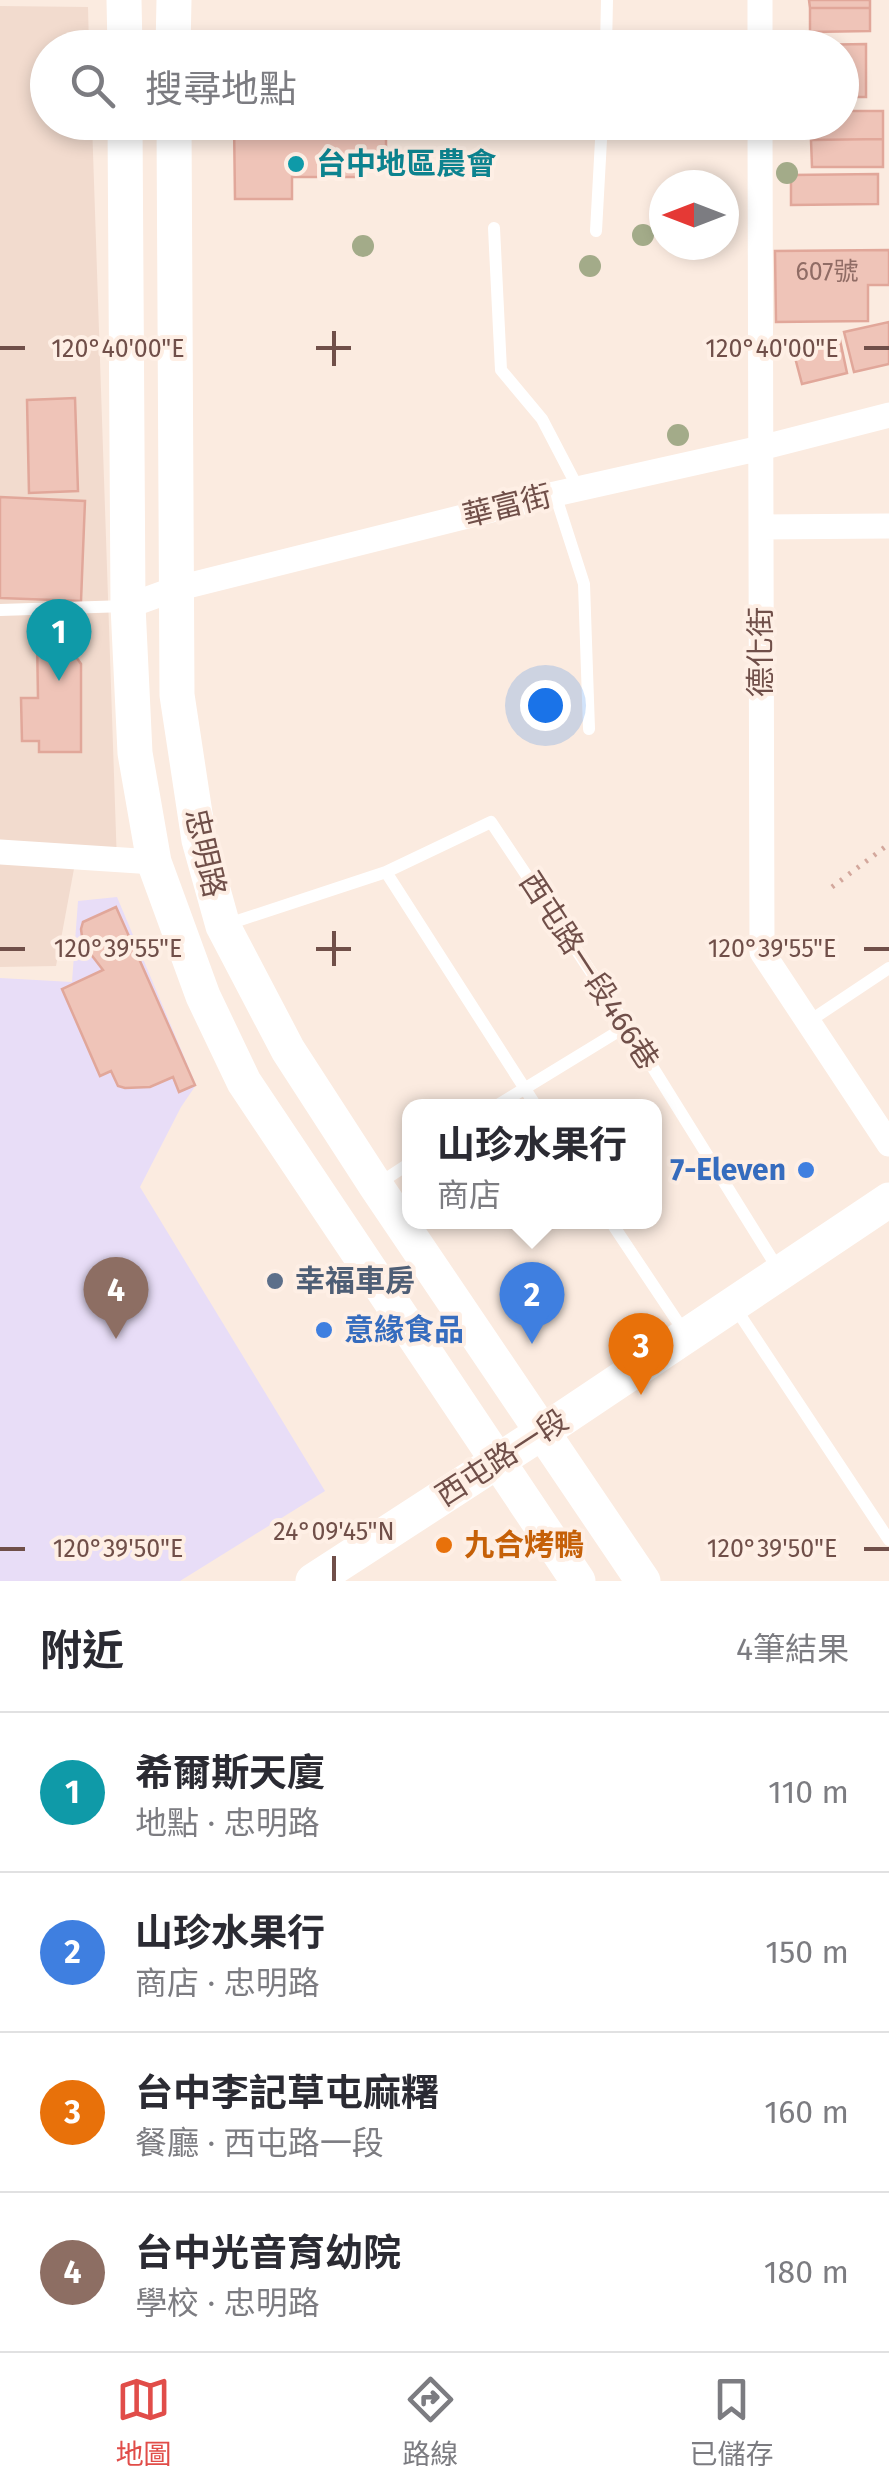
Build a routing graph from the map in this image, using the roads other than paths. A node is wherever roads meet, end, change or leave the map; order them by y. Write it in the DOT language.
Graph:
graph roads {
  1 [pos="124,0"];
  2 [pos="174,0"];
  3 [pos="607,0"];
  4 [pos="760,0"];
  5 [pos="125,30"];
  6 [pos="173,30"];
  7 [pos="606,30"];
  8 [pos="760,30"];
  9 [pos="125,140"];
  10 [pos="174,140"];
  11 [pos="601,140"];
  12 [pos="760,140"];
  13 [pos="494,228"];
  14 [pos="596,231"];
  15 [pos="889,415"];
  16 [pos="760,448"];
  17 [pos="566,491"];
  18 [pos="889,526"];
  19 [pos="761,527"];
  20 [pos="175,590"];
  21 [pos="128,606"];
  22 [pos="0,610"];
  23 [pos="589,729"];
  24 [pos="0,852"];
  25 [pos="154,862"];
  26 [pos="386,872"];
  27 [pos="223,926"];
  28 [pos="889,968"];
  29 [pos="808,1022"];
  30 [pos="627,1026"];
  31 [pos="524,1088"];
  32 [pos="507,1099"];
  33 [pos="531,1099"];
  34 [pos="889,1144"];
  35 [pos="402,1169"];
  36 [pos="376,1186"];
  37 [pos="889,1200"];
  38 [pos="402,1225"];
  39 [pos="405,1229"];
  40 [pos="616,1229"];
  41 [pos="781,1274"];
  42 [pos="734,1306"];
  43 [pos="686,1336"];
  44 [pos="541,1433"];
  45 [pos="498,1460"];
  46 [pos="889,1540"];
  47 [pos="313,1581"];
  48 [pos="578,1581"];
  49 [pos="643,1581"];
  1 -- 5 [label="main road"];
  2 -- 6 [label="main road"];
  3 -- 7 [label="lane"];
  4 -- 8 [label="street"];
  9 -- 21 [label="main road, 忠明路"];
  10 -- 20 [label="main road, 忠明路"];
  11 -- 14 [label="lane"];
  12 -- 16 [label="street, 德化街"];
  13 -- 17 [label="lane"];
  15 -- 16 [label="street, 華富街"];
  16 -- 17 [label="street, 華富街"];
  16 -- 19 [label="street, 德化街"];
  17 -- 20 [label="street, 華富街"];
  17 -- 23 [label="lane"];
  18 -- 19 [label="street"];
  19 -- 29 [label="street, 德化街"];
  20 -- 21 [label="street, 華富街"];
  20 -- 27 [label="main road, 忠明路"];
  21 -- 22 [label="lane"];
  21 -- 25 [label="main road, 忠明路"];
  24 -- 25 [label="street"];
  25 -- 45 [label="main road, 忠明路"];
  26 -- 27 [label="lane"];
  26 -- 30 [label="lane, 西屯路一段466巷"];
  26 -- 31 [label="lane"];
  27 -- 36 [label="main road, 忠明路"];
  28 -- 29 [label="lane"];
  29 -- 34 [label="street, 德化街"];
  30 -- 31 [label="lane"];
  30 -- 41 [label="lane, 西屯路一段466巷"];
  31 -- 32 [label="lane"];
  31 -- 33 [label="lane"];
  35 -- 36 [label="lane"];
  36 -- 38 [label="main road, 忠明路"];
  37 -- 41 [label="main road, 西屯路一段"];
  39 -- 44 [label="main road, 忠明路"];
  40 -- 43 [label="lane"];
  41 -- 42 [label="main road, 西屯路一段"];
  42 -- 43 [label="main road, 西屯路一段"];
  42 -- 46 [label="lane"];
  43 -- 44 [label="main road, 西屯路一段"];
  44 -- 45 [label="main road, 西屯路一段"];
  44 -- 49 [label="main road, 忠明路"];
  45 -- 47 [label="main road, 西屯路一段"];
  45 -- 48 [label="main road, 忠明路"];
}
